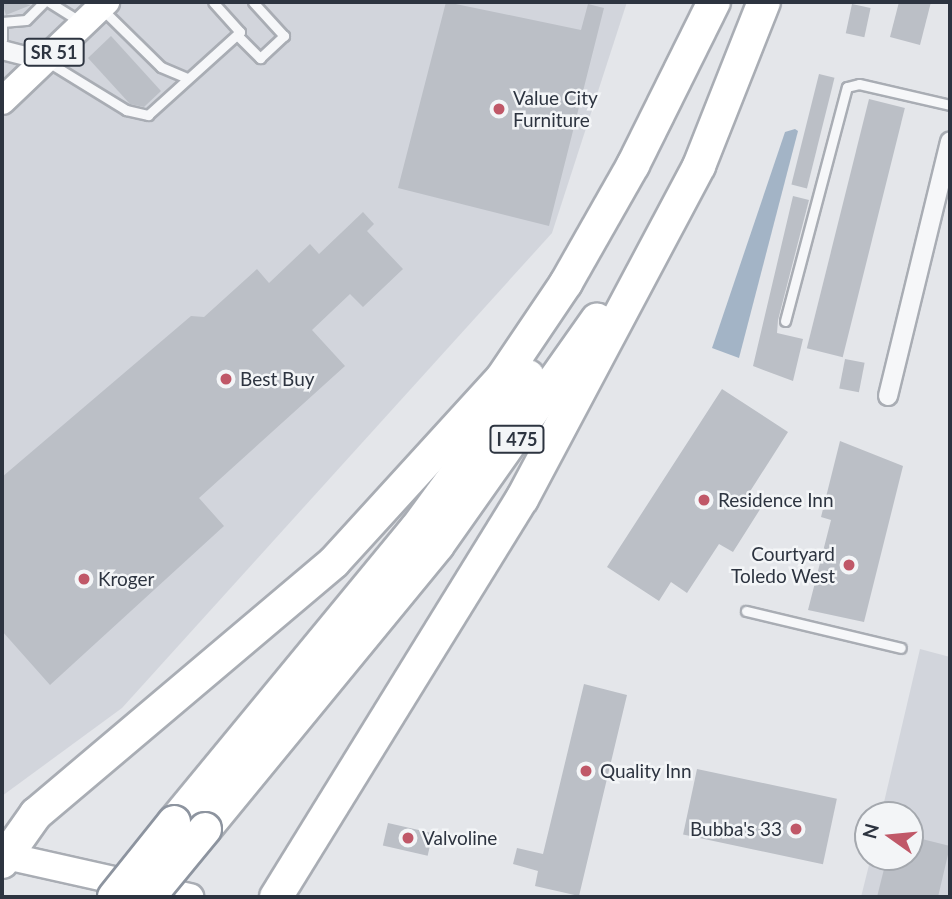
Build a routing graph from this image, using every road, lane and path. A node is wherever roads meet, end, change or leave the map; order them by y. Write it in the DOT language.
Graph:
graph roads {
  1 [pos="47,2"];
  2 [pos="213,2"];
  3 [pos="253,2"];
  4 [pos="714,2"];
  5 [pos="720,2"];
  6 [pos="753,2"];
  7 [pos="764,2"];
  8 [pos="96,11"];
  9 [pos="2,22"];
  10 [pos="237,34"];
  11 [pos="2,40"];
  12 [pos="2,51"];
  13 [pos="45,61"];
  14 [pos="187,78"];
  15 [pos="2,101"];
  16 [pos="950,105"];
  17 [pos="950,141"];
  18 [pos="943,202"];
  19 [pos="785,321"];
  20 [pos="888,396"];
  21 [pos="746,611"];
  22 [pos="901,648"];
  23 [pos="3,858"];
  24 [pos="114,897"];
  25 [pos="149,897"];
  26 [pos="190,897"];
  27 [pos="276,897"];
  1 -- 8 [label="lane"];
  1 -- 9 [label="lane"];
  2 -- 10 [label="lane"];
  3 -- 10 [label="lane"];
  4 -- 23 [label="highway"];
  5 -- 24 [label="highway, I 475, bridge"];
  6 -- 25 [label="highway, I 475, bridge"];
  7 -- 27 [label="highway"];
  8 -- 13 [label="main road, SR 51"];
  8 -- 14 [label="lane"];
  9 -- 11 [label="lane"];
  10 -- 14 [label="lane"];
  12 -- 13 [label="street"];
  13 -- 14 [label="lane"];
  13 -- 15 [label="main road, SR 51"];
  16 -- 19 [label="lane"];
  17 -- 18 [label="street"];
  18 -- 20 [label="street"];
  21 -- 22 [label="lane"];
  23 -- 26 [label="main road"];
}
